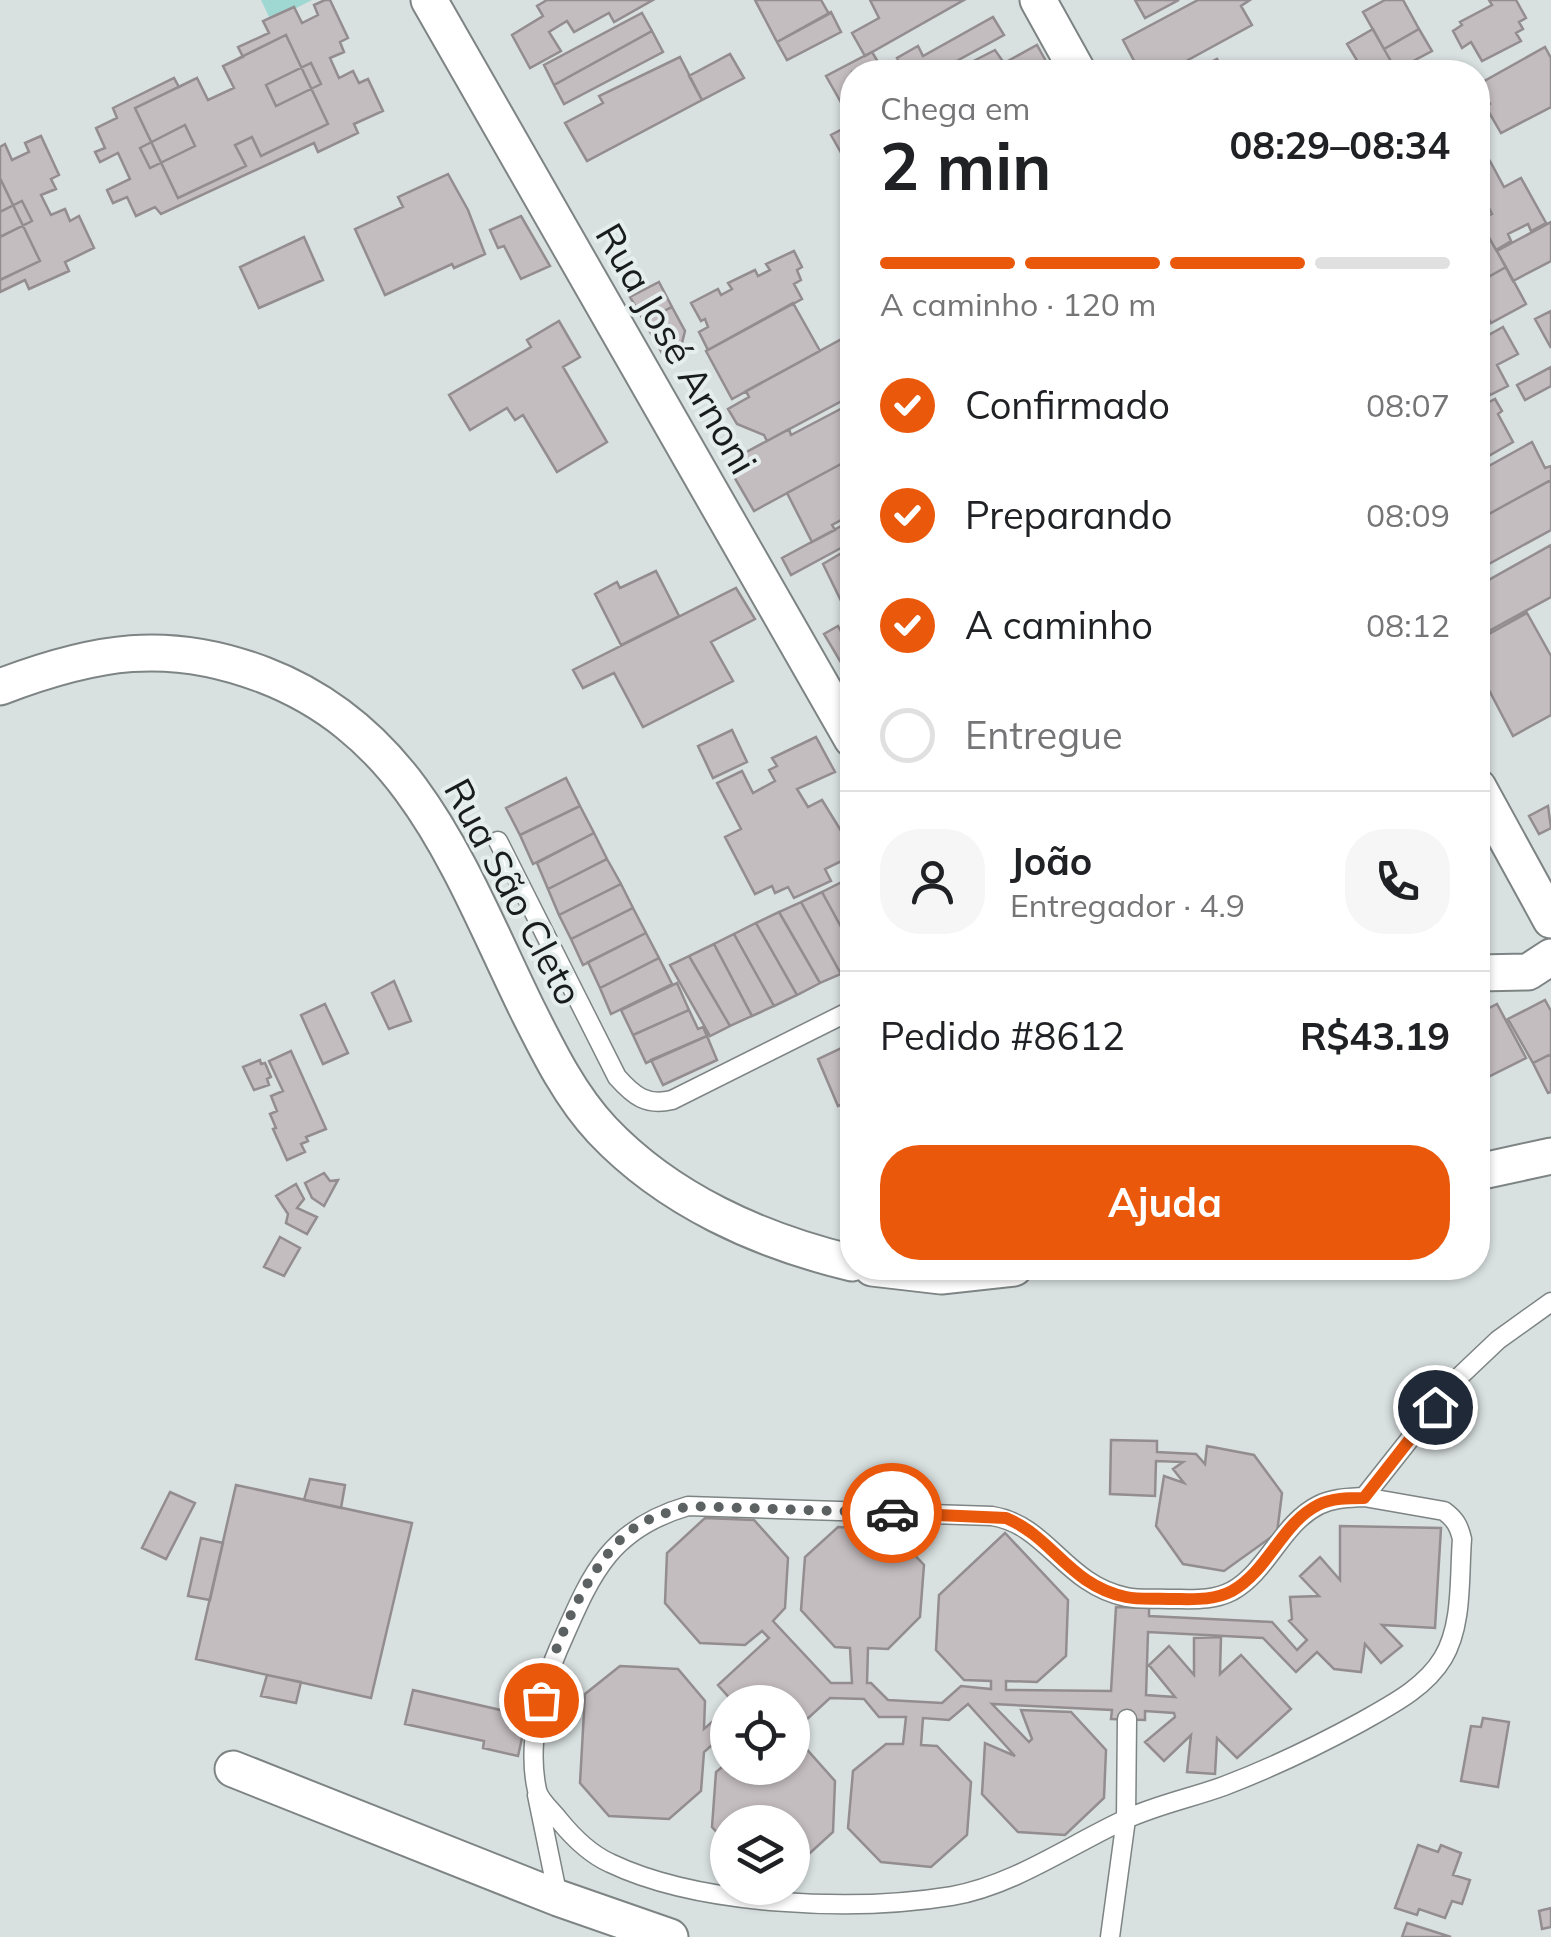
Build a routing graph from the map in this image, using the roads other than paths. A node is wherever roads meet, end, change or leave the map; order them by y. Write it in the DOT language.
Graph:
graph roads {
  1 [pos="429,0"];
  2 [pos="1038,0"];
  3 [pos="1071,60"];
  4 [pos="0,687"];
  5 [pos="840,718"];
  6 [pos="1490,809"];
  7 [pos="498,841"];
  8 [pos="1551,920"];
  9 [pos="1551,957"];
  10 [pos="1490,973"];
  11 [pos="840,1016"];
  12 [pos="1551,1156"];
  13 [pos="1490,1169"];
  14 [pos="840,1259"];
  15 [pos="1551,1302"];
  16 [pos="1364,1498"];
  17 [pos="1127,1720"];
  18 [pos="233,1769"];
  19 [pos="537,1793"];
  20 [pos="1126,1819"];
  21 [pos="558,1898"];
  22 [pos="670,1937"];
  23 [pos="1110,1937"];
  1 -- 5 [label="street, Rua José Arnoni"];
  2 -- 3 [label="street"];
  4 -- 14 [label="street, Rua São Cleto"];
  6 -- 8 [label="street"];
  7 -- 11 [label="lane"];
  9 -- 10 [label="street"];
  12 -- 13 [label="street"];
  15 -- 16 [label="lane"];
  16 -- 19 [label="lane"];
  16 -- 20 [label="lane"];
  17 -- 20 [label="lane"];
  18 -- 21 [label="street"];
  19 -- 20 [label="lane"];
  19 -- 21 [label="lane"];
  20 -- 23 [label="lane"];
  21 -- 22 [label="street"];
}
